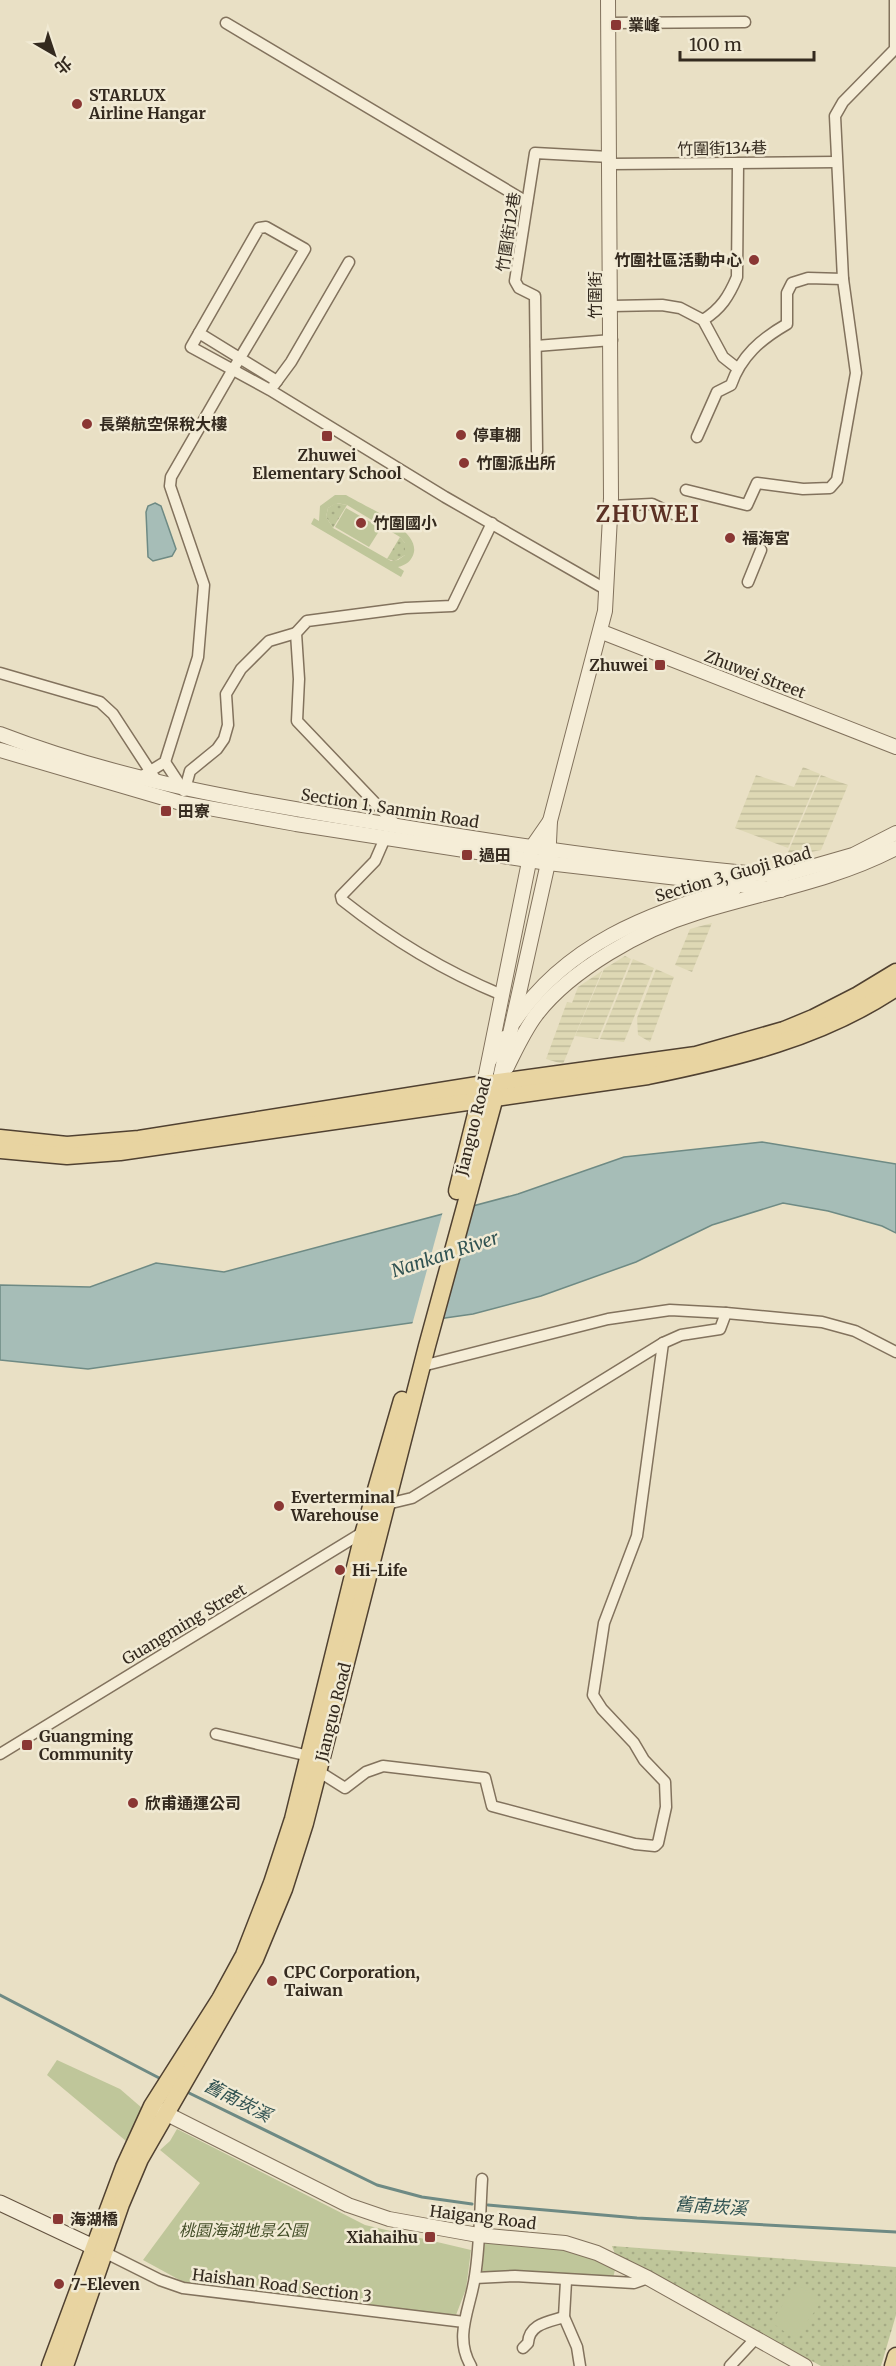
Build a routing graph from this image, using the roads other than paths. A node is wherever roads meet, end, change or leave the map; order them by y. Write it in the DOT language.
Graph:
graph roads {
  1 [pos="608,0"];
  2 [pos="895,0"];
  3 [pos="745,22"];
  4 [pos="226,23"];
  5 [pos="608,23"];
  6 [pos="610,161"];
  7 [pos="836,162"];
  8 [pos="738,164"];
  9 [pos="527,202"];
  10 [pos="349,262"];
  11 [pos="843,279"];
  12 [pos="612,306"];
  13 [pos="703,320"];
  14 [pos="199,333"];
  15 [pos="612,340"];
  16 [pos="536,346"];
  17 [pos="240,358"];
  18 [pos="737,368"];
  19 [pos="232,371"];
  20 [pos="274,386"];
  21 [pos="697,437"];
  22 [pos="537,452"];
  23 [pos="686,490"];
  24 [pos="611,506"];
  25 [pos="680,517"];
  26 [pos="492,523"];
  27 [pos="761,550"];
  28 [pos="748,582"];
  29 [pos="607,590"];
  30 [pos="602,632"];
  31 [pos="296,633"];
  32 [pos="0,673"];
  33 [pos="0,734"];
  34 [pos="896,747"];
  35 [pos="0,750"];
  36 [pos="165,762"];
  37 [pos="149,777"];
  38 [pos="183,796"];
  39 [pos="550,821"];
  40 [pos="396,826"];
  41 [pos="896,833"];
  42 [pos="385,838"];
  43 [pos="896,848"];
  44 [pos="530,854"];
  45 [pos="549,856"];
  46 [pos="782,883"];
  47 [pos="743,886"];
  48 [pos="896,972"];
  49 [pos="896,988"];
  50 [pos="502,995"];
  51 [pos="509,1029"];
  52 [pos="489,1062"];
  53 [pos="490,1091"];
  54 [pos="0,1138"];
  55 [pos="0,1150"];
  56 [pos="726,1312"];
  57 [pos="663,1343"];
  58 [pos="421,1347"];
  59 [pos="896,1352"];
  60 [pos="422,1366"];
  61 [pos="385,1512"];
  62 [pos="364,1531"];
  63 [pos="216,1734"];
  64 [pos="0,1754"];
  65 [pos="309,1755"];
  66 [pos="318,1771"];
  67 [pos="189,2062"];
  68 [pos="162,2106"];
  69 [pos="482,2179"];
  70 [pos="0,2203"];
  71 [pos="478,2235"];
  72 [pos="98,2250"];
  73 [pos="475,2278"];
  74 [pos="648,2278"];
  75 [pos="566,2281"];
  76 [pos="564,2318"];
  77 [pos="464,2322"];
  78 [pos="756,2338"];
  79 [pos="523,2348"];
  80 [pos="896,2356"];
  81 [pos="50,2366"];
  82 [pos="65,2366"];
  83 [pos="471,2366"];
  84 [pos="580,2366"];
  85 [pos="730,2366"];
  86 [pos="805,2366"];
  87 [pos="893,2366"];
  1 -- 5 [label="street, 竹圍街"];
  2 -- 7 [label="street"];
  3 -- 5 [label="street"];
  4 -- 9 [label="street"];
  5 -- 6 [label="street, 竹圍街"];
  6 -- 8 [label="street, 竹圍街134巷"];
  6 -- 9 [label="street, 竹圍街12巷"];
  6 -- 12 [label="street, 竹圍街"];
  7 -- 8 [label="street, 竹圍街134巷"];
  7 -- 11 [label="street"];
  8 -- 13 [label="street"];
  9 -- 16 [label="street, 竹圍街12巷"];
  10 -- 20 [label="street"];
  11 -- 18 [label="street"];
  11 -- 23 [label="street"];
  12 -- 13 [label="street"];
  12 -- 15 [label="street, 竹圍街"];
  13 -- 18 [label="street"];
  14 -- 17 [label="street"];
  14 -- 17 [label="street"];
  14 -- 19 [label="street"];
  15 -- 16 [label="street"];
  15 -- 24 [label="street, 竹圍街"];
  16 -- 22 [label="street, 竹圍街12巷"];
  17 -- 19 [label="street"];
  17 -- 20 [label="street"];
  18 -- 21 [label="street"];
  19 -- 20 [label="street"];
  19 -- 36 [label="street"];
  20 -- 26 [label="street"];
  24 -- 25 [label="street"];
  24 -- 29 [label="street, 竹圍街"];
  26 -- 29 [label="street"];
  26 -- 31 [label="street"];
  27 -- 28 [label="street"];
  29 -- 30 [label="street, 竹圍街"];
  30 -- 34 [label="street, Zhuwei Street"];
  30 -- 39 [label="street, 竹圍街"];
  31 -- 38 [label="street"];
  31 -- 40 [label="street"];
  32 -- 37 [label="street"];
  33 -- 37 [label="street, Section 1, Sanmin Road"];
  35 -- 38 [label="street, Section 1, Sanmin Road"];
  36 -- 37 [label="street"];
  36 -- 38 [label="street"];
  37 -- 38 [label="street, Section 1, Sanmin Road"];
  38 -- 40 [label="street, Section 1, Sanmin Road"];
  38 -- 42 [label="street, Section 1, Sanmin Road"];
  39 -- 44 [label="street"];
  39 -- 45 [label="street"];
  40 -- 44 [label="street, Section 1, Sanmin Road"];
  41 -- 46 [label="street, Section 3, Guoji Road"];
  42 -- 44 [label="street, Section 1, Sanmin Road"];
  42 -- 50 [label="street"];
  43 -- 46 [label="street, Section 3, Guoji Road"];
  44 -- 45 [label="street, Section 1, Sanmin Road"];
  44 -- 50 [label="street, Jianguo Road"];
  45 -- 46 [label="street, Section 1, Sanmin Road"];
  45 -- 47 [label="street, Section 1, Sanmin Road"];
  45 -- 51 [label="street"];
  46 -- 47 [label="street, Section 3, Guoji Road"];
  46 -- 53 [label="street, Section 3, Guoji Road"];
  47 -- 51 [label="street, Section 3, Guoji Road"];
  48 -- 53 [label="main road"];
  49 -- 53 [label="main road"];
  50 -- 52 [label="street, Jianguo Road"];
  51 -- 52 [label="street, Section 3, Guoji Road"];
  51 -- 53 [label="street"];
  52 -- 53 [label="street, Jianguo Road"];
  53 -- 54 [label="main road"];
  53 -- 55 [label="main road"];
  53 -- 58 [label="main road, Jianguo Road"];
  56 -- 57 [label="street, Guangming Street"];
  56 -- 59 [label="street"];
  56 -- 60 [label="street"];
  57 -- 61 [label="street, Guangming Street"];
  57 -- 66 [label="street"];
  58 -- 60 [label="main road, Jianguo Road"];
  58 -- 62 [label="main road, Jianguo Road"];
  60 -- 61 [label="main road, Jianguo Road"];
  61 -- 62 [label="street, Guangming Street"];
  61 -- 66 [label="main road, Jianguo Road"];
  62 -- 64 [label="street, Guangming Street"];
  62 -- 65 [label="main road, Jianguo Road"];
  63 -- 65 [label="street"];
  65 -- 67 [label="main road, Jianguo Road"];
  66 -- 67 [label="main road, Jianguo Road"];
  67 -- 68 [label="main road"];
  68 -- 71 [label="street, Haigang Road"];
  68 -- 72 [label="main road"];
  69 -- 71 [label="street"];
  70 -- 72 [label="main road"];
  71 -- 73 [label="street"];
  71 -- 74 [label="street, Haigang Road"];
  72 -- 77 [label="street, Haishan Road Section 3"];
  72 -- 81 [label="main road"];
  72 -- 82 [label="main road"];
  73 -- 75 [label="street"];
  73 -- 77 [label="street"];
  74 -- 75 [label="street"];
  74 -- 78 [label="street, Haigang Road"];
  75 -- 76 [label="street"];
  76 -- 79 [label="street"];
  76 -- 84 [label="street"];
  77 -- 83 [label="street"];
  78 -- 85 [label="street"];
  78 -- 86 [label="street, Haigang Road"];
  80 -- 87 [label="main road"];
}
